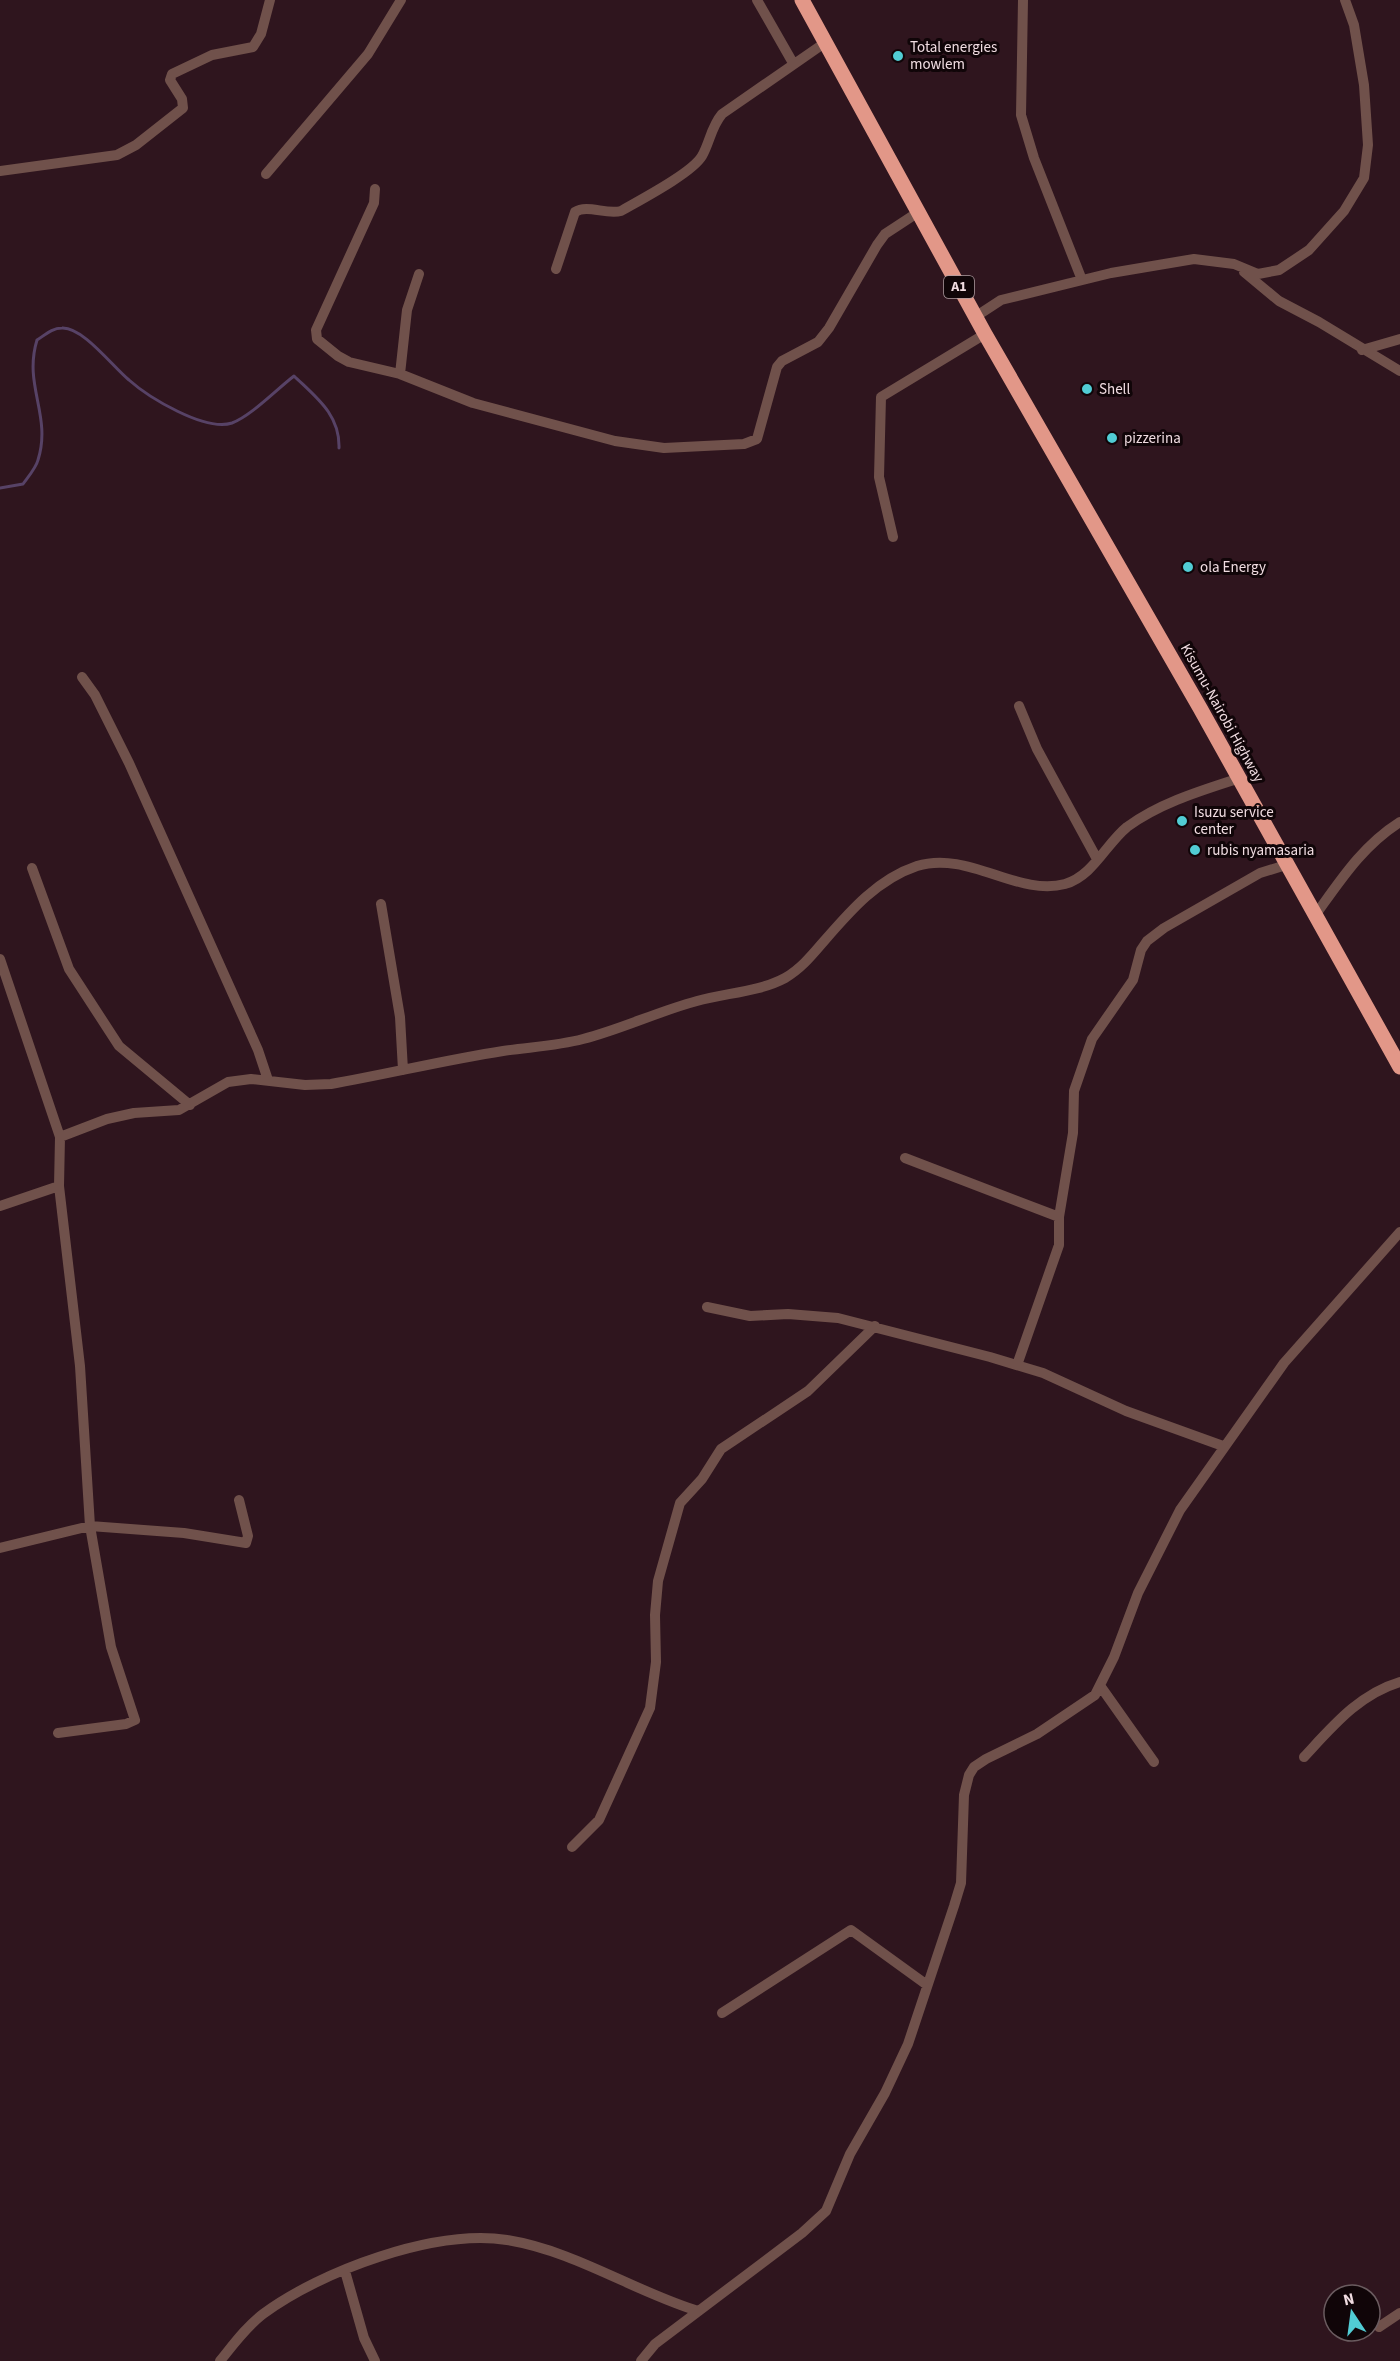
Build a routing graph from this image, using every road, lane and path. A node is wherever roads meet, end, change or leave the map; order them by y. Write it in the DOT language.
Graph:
graph roads {
  1 [pos="270,0"];
  2 [pos="401,0"];
  3 [pos="757,0"];
  4 [pos="802,0"];
  5 [pos="1023,0"];
  6 [pos="1345,0"];
  7 [pos="826,42"];
  8 [pos="794,63"];
  9 [pos="0,171"];
  10 [pos="266,174"];
  11 [pos="375,189"];
  12 [pos="917,213"];
  13 [pos="1234,264"];
  14 [pos="556,269"];
  15 [pos="419,274"];
  16 [pos="1082,280"];
  17 [pos="975,317"];
  18 [pos="985,334"];
  19 [pos="1400,339"];
  20 [pos="1362,350"];
  21 [pos="1400,372"];
  22 [pos="400,374"];
  23 [pos="893,537"];
  24 [pos="1118,565"];
  25 [pos="82,677"];
  26 [pos="1019,706"];
  27 [pos="1237,778"];
  28 [pos="1400,822"];
  29 [pos="1097,859"];
  30 [pos="1286,865"];
  31 [pos="32,868"];
  32 [pos="381,904"];
  33 [pos="1314,917"];
  34 [pos="0,959"];
  35 [pos="1400,1067"];
  36 [pos="403,1070"];
  37 [pos="268,1080"];
  38 [pos="190,1105"];
  39 [pos="60,1137"];
  40 [pos="905,1158"];
  41 [pos="59,1186"];
  42 [pos="0,1206"];
  43 [pos="1059,1217"];
  44 [pos="1400,1232"];
  45 [pos="707,1307"];
  46 [pos="875,1326"];
  47 [pos="1017,1365"];
  48 [pos="1223,1446"];
  49 [pos="240,1500"];
  50 [pos="90,1526"];
  51 [pos="0,1548"];
  52 [pos="1400,1682"];
  53 [pos="1101,1687"];
  54 [pos="58,1733"];
  55 [pos="1304,1757"];
  56 [pos="1154,1762"];
  57 [pos="572,1847"];
  58 [pos="927,1985"];
  59 [pos="722,2013"];
  60 [pos="345,2271"];
  61 [pos="698,2311"];
  62 [pos="1400,2313"];
  63 [pos="1382,2325"];
  64 [pos="220,2361"];
  65 [pos="375,2361"];
  66 [pos="641,2361"];
  1 -- 9 [label="street"];
  2 -- 10 [label="street"];
  3 -- 8 [label="street"];
  4 -- 7 [label="highway, A1"];
  5 -- 16 [label="street"];
  6 -- 13 [label="street"];
  7 -- 8 [label="street"];
  7 -- 12 [label="highway, A1 / A1"];
  8 -- 14 [label="street"];
  11 -- 22 [label="street"];
  12 -- 17 [label="highway, A1 / A1"];
  12 -- 22 [label="street"];
  13 -- 16 [label="street"];
  13 -- 20 [label="street"];
  15 -- 22 [label="street"];
  16 -- 17 [label="street"];
  17 -- 18 [label="highway, A1 / A1"];
  18 -- 23 [label="street"];
  18 -- 24 [label="highway, A1 / A1"];
  19 -- 20 [label="street"];
  20 -- 21 [label="street"];
  24 -- 27 [label="highway, Kisumu-Nairobi Highway / A1"];
  25 -- 37 [label="street"];
  26 -- 29 [label="street"];
  27 -- 29 [label="street"];
  27 -- 30 [label="highway, Kisumu-Nairobi Highway / A1"];
  28 -- 33 [label="street"];
  29 -- 36 [label="street"];
  30 -- 33 [label="highway, Kisumu-Nairobi Highway / A1"];
  30 -- 43 [label="street"];
  31 -- 38 [label="street"];
  32 -- 36 [label="street"];
  33 -- 35 [label="highway, Kisumu-Nairobi Highway / A1"];
  34 -- 39 [label="street"];
  36 -- 37 [label="street"];
  37 -- 38 [label="street"];
  38 -- 39 [label="street"];
  39 -- 41 [label="street"];
  40 -- 43 [label="street"];
  41 -- 42 [label="street"];
  41 -- 50 [label="street"];
  43 -- 47 [label="street"];
  44 -- 48 [label="street"];
  45 -- 46 [label="street"];
  46 -- 47 [label="street"];
  46 -- 57 [label="street"];
  47 -- 48 [label="street"];
  48 -- 53 [label="street"];
  49 -- 50 [label="street"];
  50 -- 51 [label="street"];
  50 -- 54 [label="street"];
  52 -- 55 [label="street"];
  53 -- 56 [label="street"];
  53 -- 58 [label="street"];
  58 -- 59 [label="street"];
  58 -- 61 [label="street"];
  60 -- 61 [label="street"];
  60 -- 64 [label="street"];
  60 -- 65 [label="street"];
  61 -- 66 [label="street"];
  62 -- 63 [label="street"];
}
